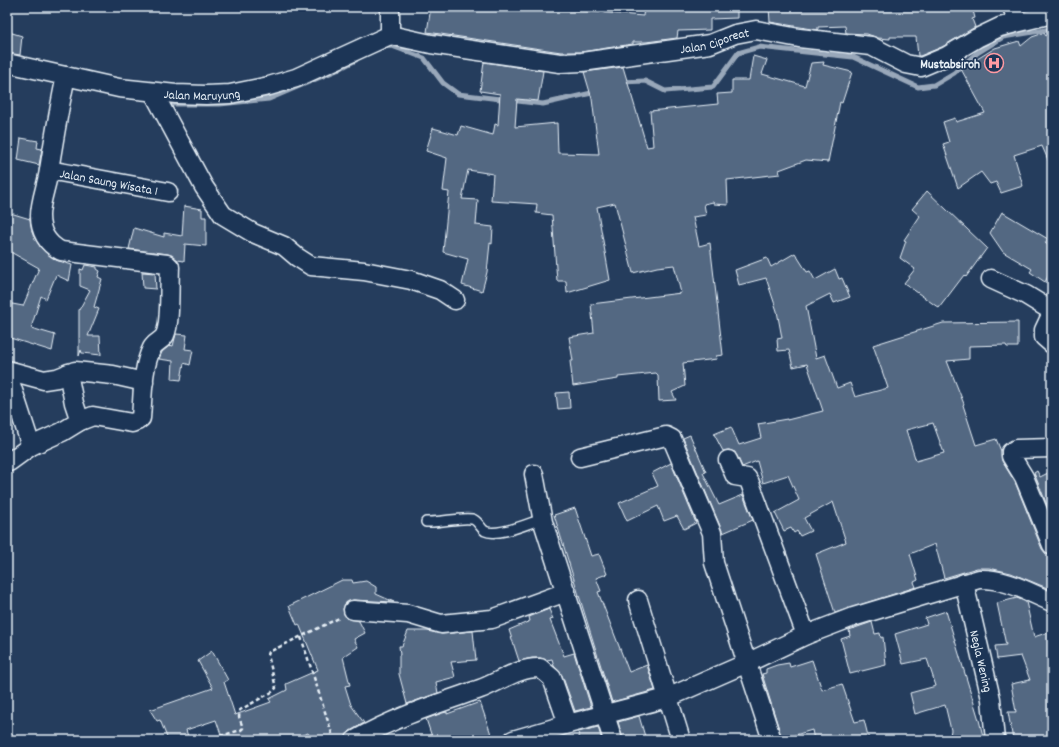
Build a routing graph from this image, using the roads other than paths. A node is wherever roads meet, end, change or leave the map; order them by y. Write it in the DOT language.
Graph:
graph roads {
  1 [pos="390,7"];
  2 [pos="1014,14"];
  3 [pos="1052,14"];
  4 [pos="390,35"];
  5 [pos="7,63"];
  6 [pos="66,76"];
  7 [pos="153,92"];
  8 [pos="49,170"];
  9 [pos="168,192"];
  10 [pos="991,279"];
  11 [pos="455,300"];
  12 [pos="1052,312"];
  13 [pos="1052,344"];
  14 [pos="7,371"];
  15 [pos="68,373"];
  16 [pos="144,382"];
  17 [pos="80,420"];
  18 [pos="31,446"];
  19 [pos="1052,448"];
  20 [pos="580,457"];
  21 [pos="728,460"];
  22 [pos="9,462"];
  23 [pos="534,474"];
  24 [pos="543,521"];
  25 [pos="426,522"];
  26 [pos="1052,545"];
  27 [pos="964,584"];
  28 [pos="566,592"];
  29 [pos="638,600"];
  30 [pos="1052,602"];
  31 [pos="353,610"];
  32 [pos="806,635"];
  33 [pos="747,663"];
  34 [pos="667,698"];
  35 [pos="606,714"];
  36 [pos="568,724"];
  37 [pos="355,740"];
  38 [pos="513,740"];
  39 [pos="613,740"];
  40 [pos="681,740"];
  41 [pos="772,740"];
  42 [pos="995,740"];
  1 -- 4 [label="street"];
  2 -- 3 [label="street, Jalan Ciporeat"];
  2 -- 4 [label="street, Jalan Ciporeat"];
  4 -- 7 [label="street, Jalan Maruyung"];
  5 -- 6 [label="street, Jalan Maruyung"];
  6 -- 7 [label="street, Jalan Maruyung"];
  6 -- 8 [label="street"];
  7 -- 11 [label="street"];
  8 -- 9 [label="street, Jalan Saung Wisata 1"];
  8 -- 16 [label="street"];
  10 -- 12 [label="street"];
  12 -- 13 [label="street"];
  14 -- 15 [label="street"];
  14 -- 18 [label="street"];
  15 -- 16 [label="street"];
  15 -- 17 [label="street"];
  16 -- 17 [label="street"];
  17 -- 18 [label="street"];
  18 -- 22 [label="street"];
  19 -- 26 [label="street"];
  20 -- 33 [label="street"];
  21 -- 32 [label="street"];
  23 -- 24 [label="street"];
  24 -- 25 [label="lane"];
  24 -- 28 [label="street"];
  27 -- 30 [label="street"];
  27 -- 32 [label="street"];
  27 -- 42 [label="street, Negla Wening"];
  28 -- 31 [label="street"];
  28 -- 35 [label="street"];
  29 -- 34 [label="street"];
  32 -- 33 [label="street"];
  33 -- 34 [label="street"];
  33 -- 41 [label="street"];
  34 -- 35 [label="street"];
  34 -- 40 [label="street"];
  35 -- 36 [label="street"];
  35 -- 39 [label="street"];
  36 -- 37 [label="street"];
  36 -- 38 [label="street"];
}
